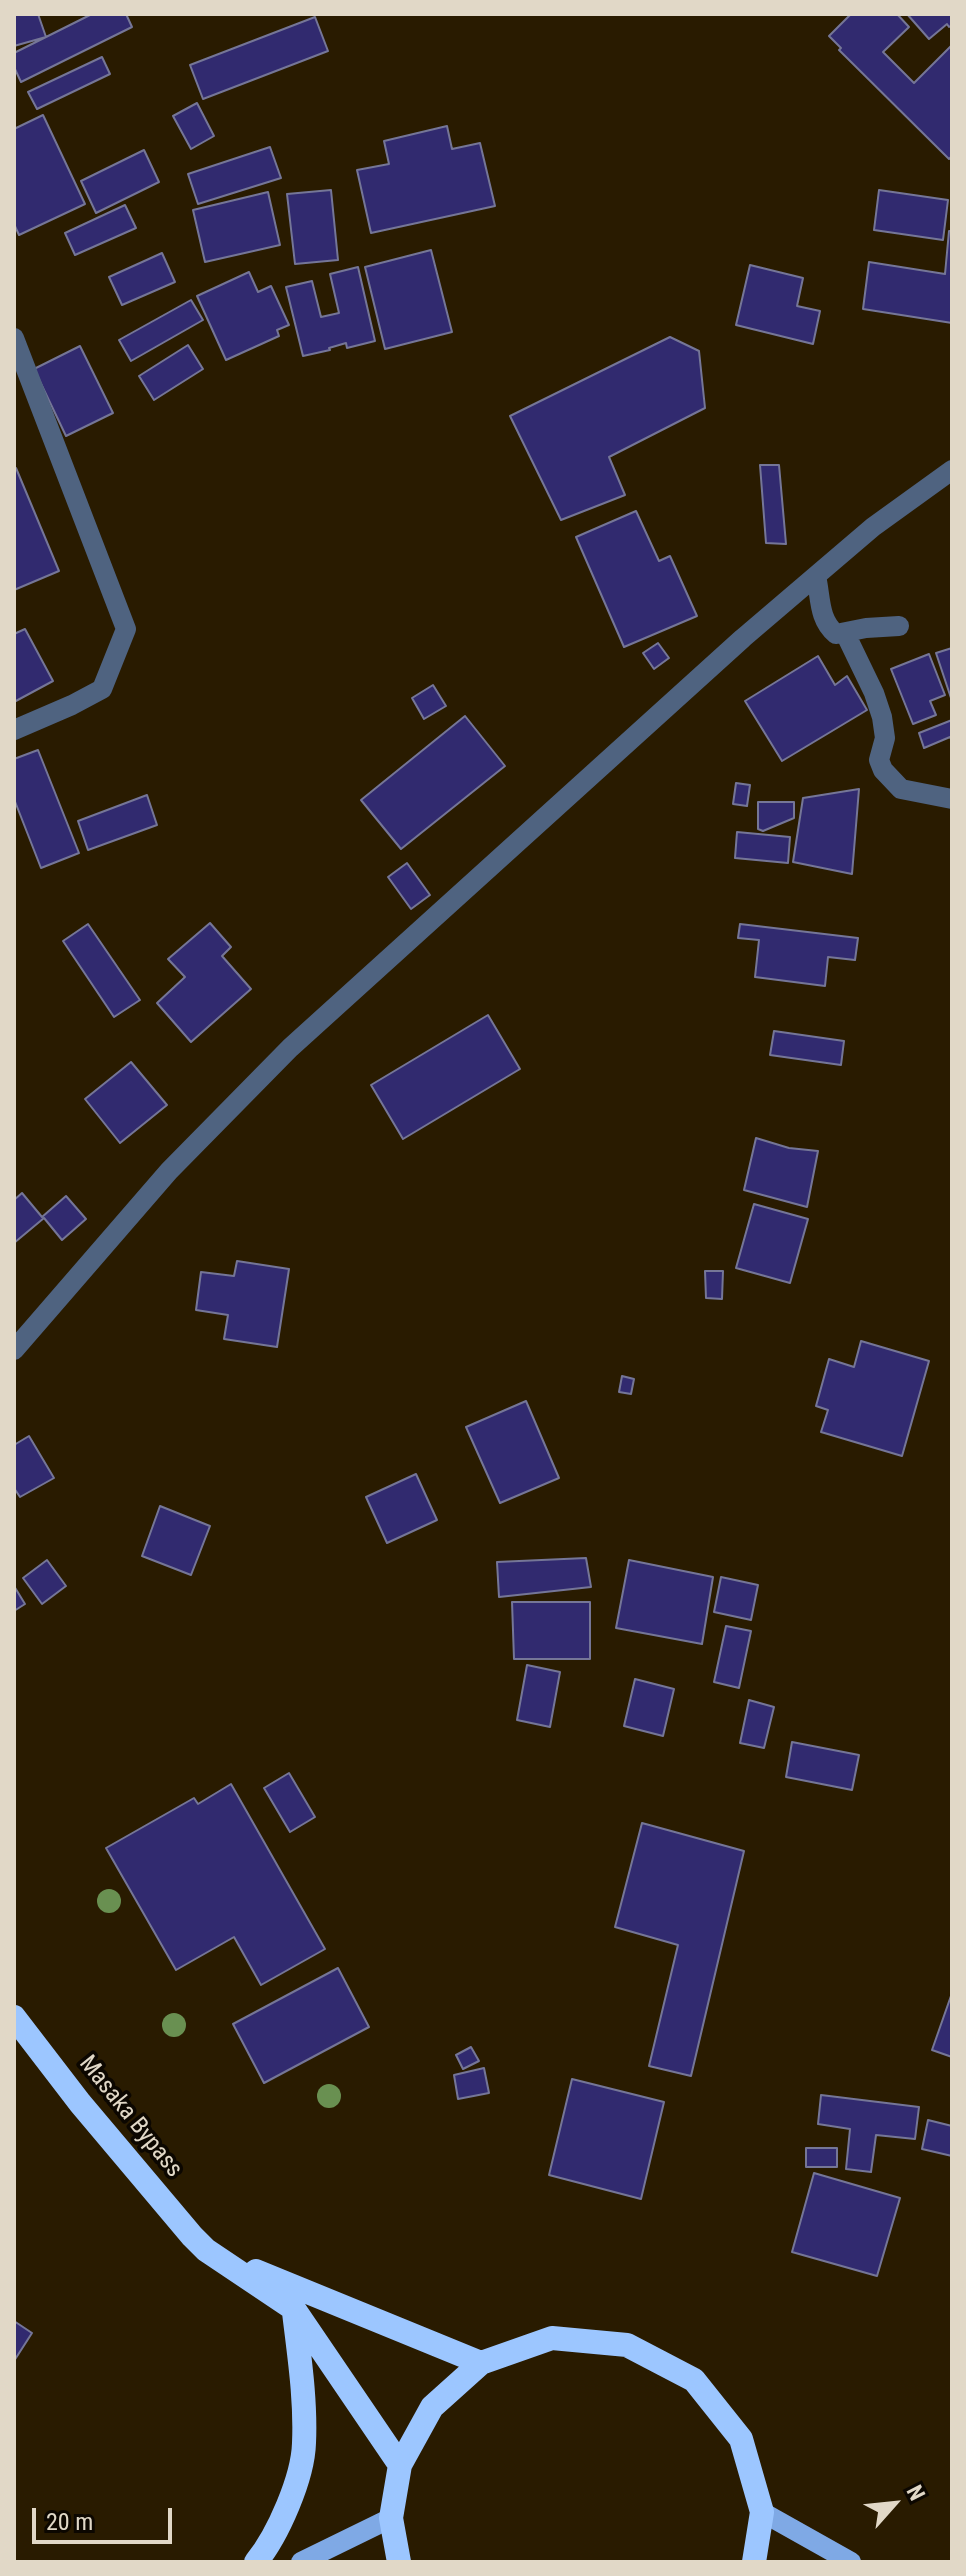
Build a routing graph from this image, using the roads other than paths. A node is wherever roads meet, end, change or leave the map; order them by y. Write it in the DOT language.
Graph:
graph roads {
  1 [pos="14,338"];
  2 [pos="952,470"];
  3 [pos="816,576"];
  4 [pos="899,626"];
  5 [pos="845,633"];
  6 [pos="14,730"];
  7 [pos="952,799"];
  8 [pos="14,1350"];
  9 [pos="14,2017"];
  10 [pos="206,2250"];
  11 [pos="294,2309"];
  12 [pos="481,2363"];
  13 [pos="400,2465"];
  14 [pos="762,2512"];
  15 [pos="391,2518"];
  16 [pos="256,2562"];
  17 [pos="301,2562"];
  18 [pos="399,2562"];
  19 [pos="754,2562"];
  20 [pos="851,2562"];
  1 -- 6 [label="street"];
  2 -- 3 [label="street"];
  3 -- 5 [label="street"];
  3 -- 8 [label="street"];
  4 -- 5 [label="street"];
  5 -- 7 [label="street"];
  9 -- 10 [label="highway, Masaka Bypass"];
  10 -- 11 [label="highway, Masaka Bypass"];
  10 -- 12 [label="highway, Masaka Bypass"];
  11 -- 13 [label="highway, Masaka Bypass"];
  11 -- 16 [label="highway"];
  12 -- 13 [label="highway"];
  12 -- 14 [label="highway"];
  13 -- 15 [label="highway"];
  14 -- 19 [label="highway"];
  14 -- 20 [label="main road"];
  15 -- 17 [label="main road"];
  15 -- 18 [label="highway"];
}
